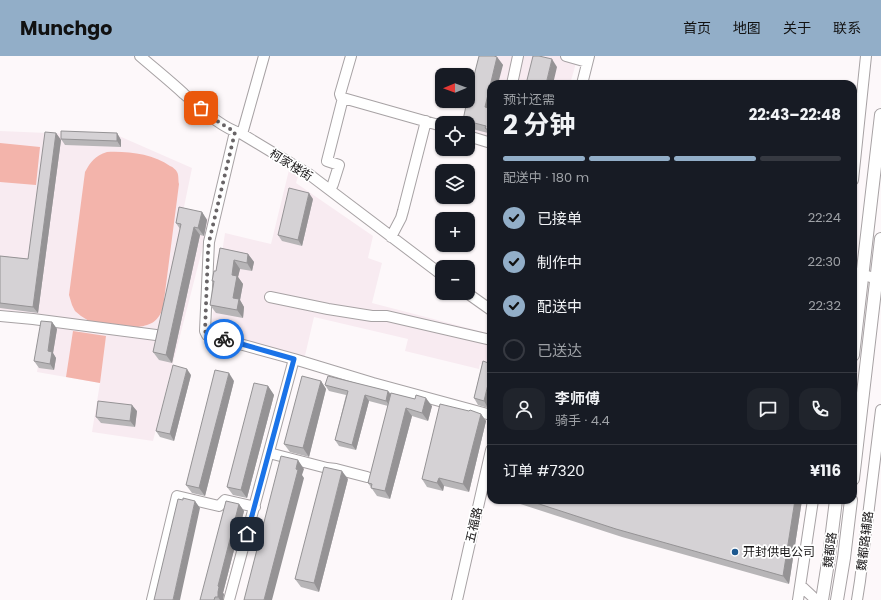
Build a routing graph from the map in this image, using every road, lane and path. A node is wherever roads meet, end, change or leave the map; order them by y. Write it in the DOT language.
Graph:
graph roads {
  1 [pos="140,56"];
  2 [pos="264,56"];
  3 [pos="351,56"];
  4 [pos="566,56"];
  5 [pos="866,56"];
  6 [pos="515,57"];
  7 [pos="588,59"];
  8 [pos="512,80"];
  9 [pos="583,80"];
  10 [pos="343,98"];
  11 [pos="881,115"];
  12 [pos="426,121"];
  13 [pos="435,124"];
  14 [pos="239,133"];
  15 [pos="475,138"];
  16 [pos="487,142"];
  17 [pos="857,142"];
  18 [pos="330,190"];
  19 [pos="392,237"];
  20 [pos="881,239"];
  21 [pos="435,270"];
  22 [pos="858,274"];
  23 [pos="879,280"];
  24 [pos="857,290"];
  25 [pos="270,297"];
  26 [pos="475,299"];
  27 [pos="487,307"];
  28 [pos="0,316"];
  29 [pos="156,335"];
  30 [pos="487,339"];
  31 [pos="294,359"];
  32 [pos="881,410"];
  33 [pos="487,414"];
  34 [pos="857,448"];
  35 [pos="269,453"];
  36 [pos="487,468"];
  37 [pos="367,477"];
  38 [pos="812,504"];
  39 [pos="836,504"];
  40 [pos="850,504"];
  41 [pos="254,507"];
  42 [pos="801,586"];
  43 [pos="152,600"];
  44 [pos="229,600"];
  45 [pos="457,600"];
  46 [pos="798,600"];
  47 [pos="816,600"];
  48 [pos="822,600"];
  49 [pos="837,600"];
  50 [pos="857,600"];
  1 -- 14 [label="street, 柯家楼街"];
  2 -- 14 [label="street"];
  3 -- 10 [label="street"];
  4 -- 7 [label="street"];
  5 -- 17 [label="street"];
  6 -- 8 [label="street"];
  7 -- 9 [label="street"];
  10 -- 12 [label="street"];
  10 -- 18 [label="street"];
  11 -- 22 [label="main road"];
  12 -- 13 [label="street"];
  12 -- 19 [label="street"];
  14 -- 18 [label="street, 柯家楼街"];
  14 -- 31 [label="street"];
  15 -- 16 [label="street"];
  18 -- 19 [label="street, 柯家楼街"];
  19 -- 21 [label="street, 柯家楼街"];
  20 -- 23 [label="main road"];
  22 -- 23 [label="street"];
  22 -- 24 [label="main road"];
  23 -- 34 [label="main road"];
  25 -- 30 [label="street"];
  26 -- 27 [label="street"];
  28 -- 29 [label="street"];
  31 -- 33 [label="street"];
  31 -- 35 [label="street"];
  32 -- 50 [label="street, 魏都路辅路"];
  35 -- 37 [label="street"];
  35 -- 41 [label="street"];
  36 -- 45 [label="street, 五福路"];
  38 -- 42 [label="street"];
  39 -- 48 [label="main road, 魏都路"];
  40 -- 49 [label="main road, 魏都路"];
  41 -- 43 [label="street"];
  41 -- 44 [label="street"];
  42 -- 46 [label="street"];
  42 -- 47 [label="street"];
}
